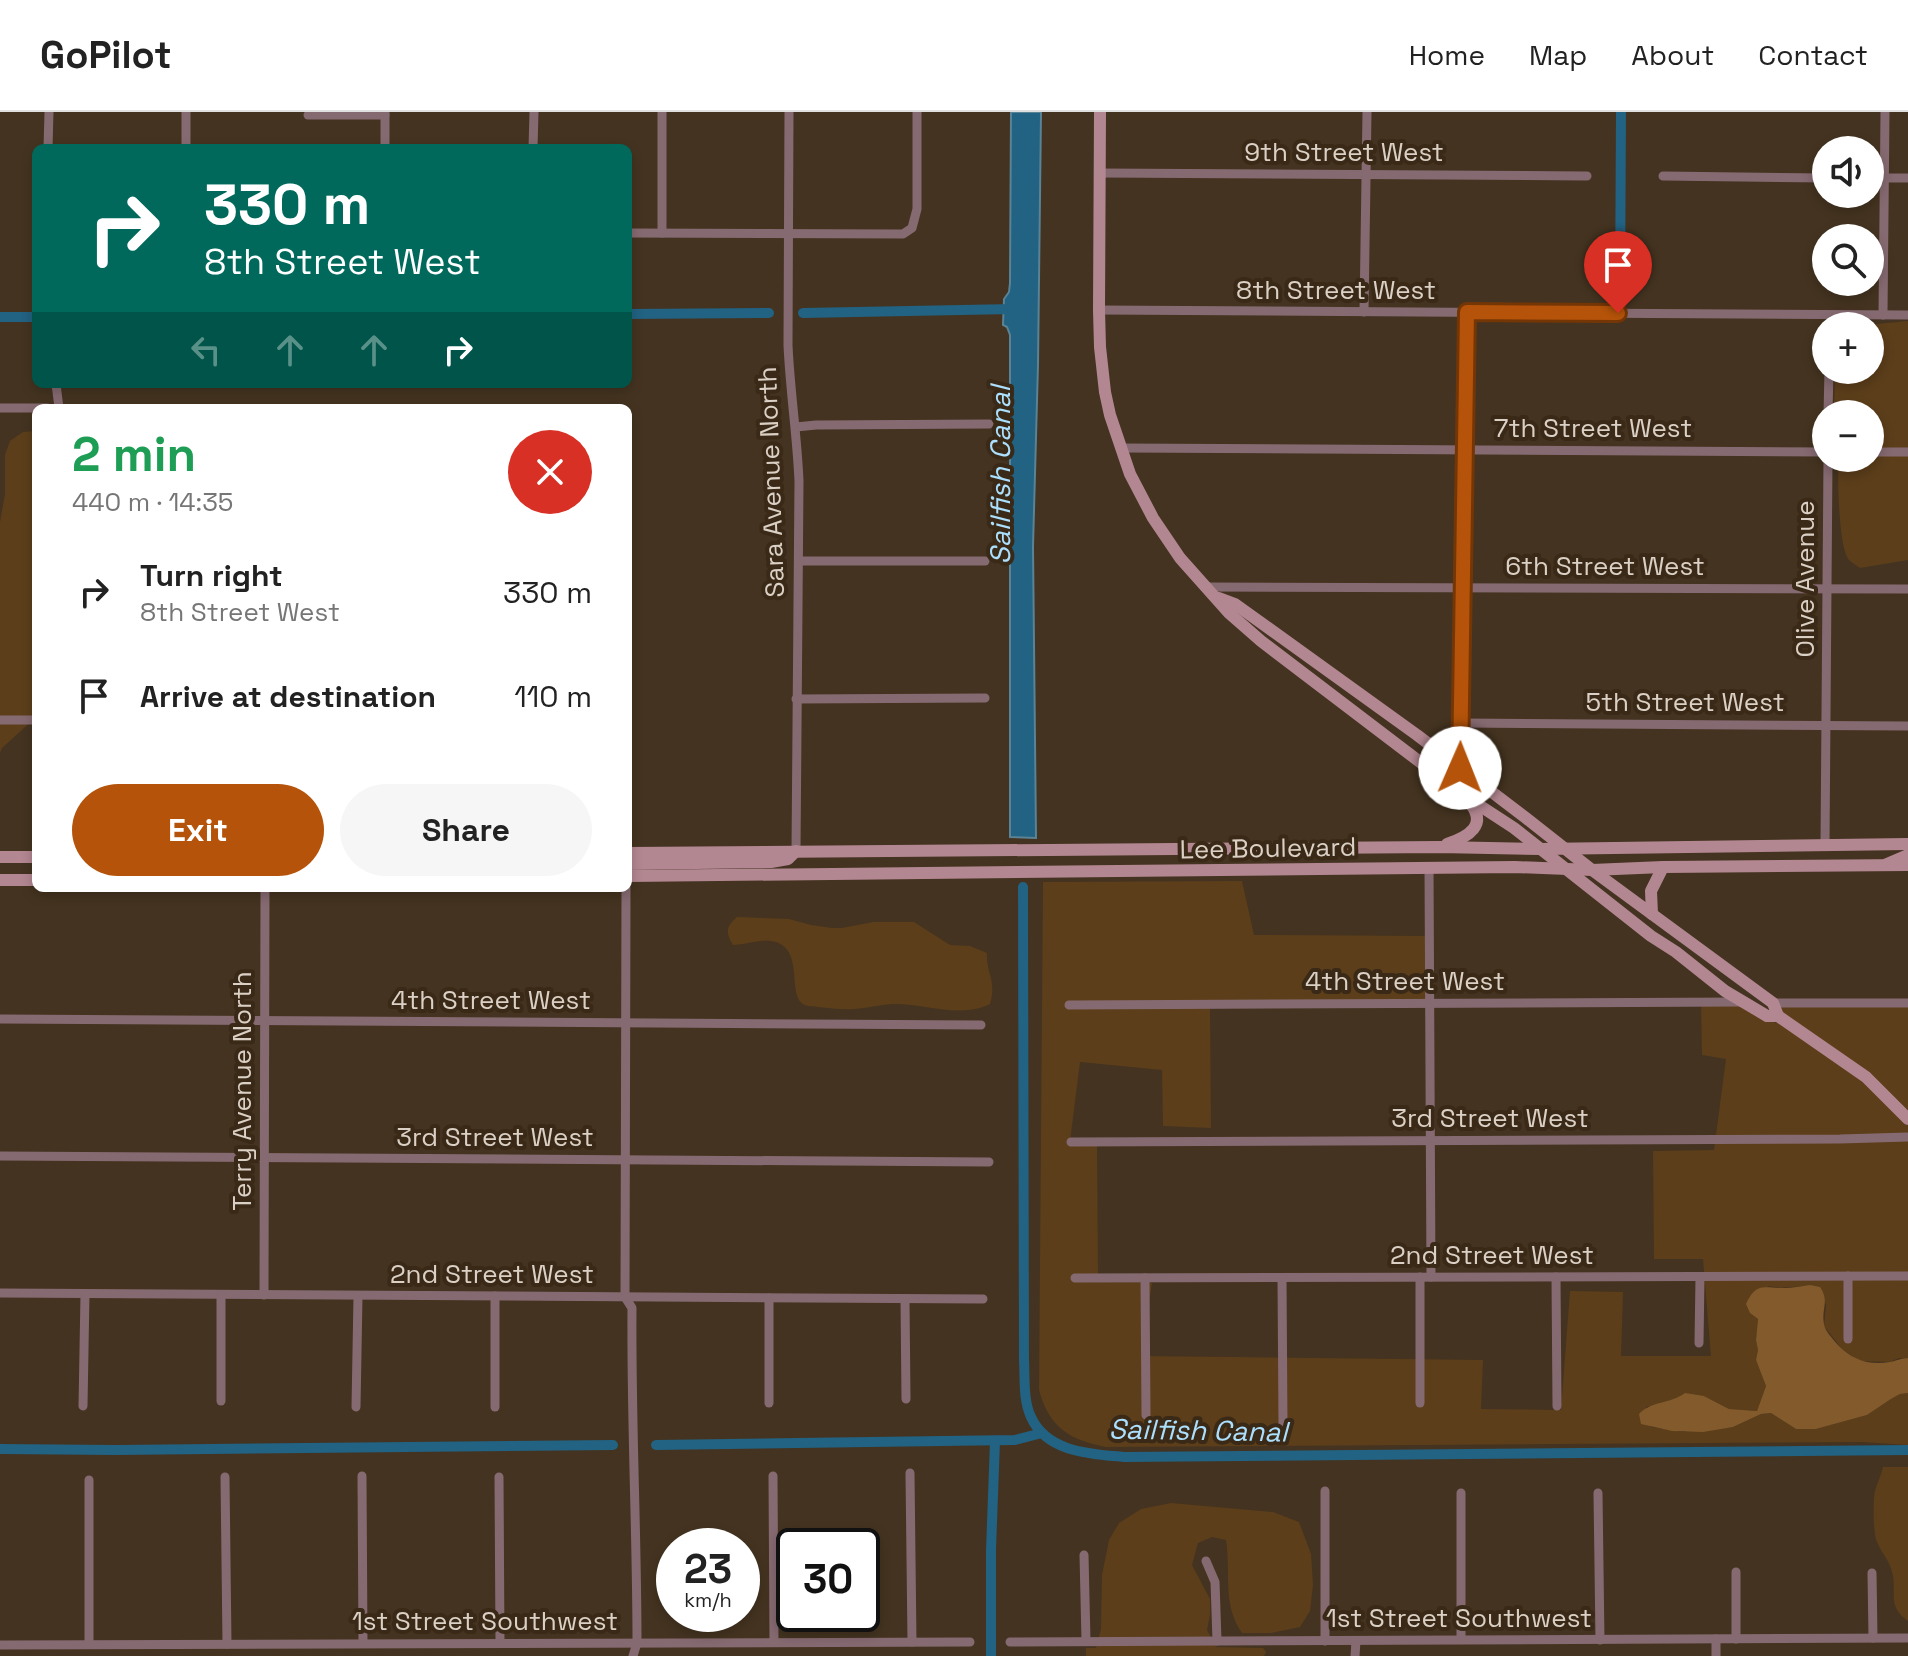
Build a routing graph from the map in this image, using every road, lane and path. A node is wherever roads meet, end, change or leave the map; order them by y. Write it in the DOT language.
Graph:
graph roads {
  1 [pos="49,112"];
  2 [pos="186,112"];
  3 [pos="534,112"];
  4 [pos="662,112"];
  5 [pos="789,112"];
  6 [pos="917,112"];
  7 [pos="1100,112"];
  8 [pos="1367,112"];
  9 [pos="1885,112"];
  10 [pos="385,113"];
  11 [pos="308,115"];
  12 [pos="48,144"];
  13 [pos="186,144"];
  14 [pos="385,144"];
  15 [pos="533,144"];
  16 [pos="1100,173"];
  17 [pos="1366,175"];
  18 [pos="1587,176"];
  19 [pos="1663,176"];
  20 [pos="1812,178"];
  21 [pos="1884,178"];
  22 [pos="1908,178"];
  23 [pos="1884,208"];
  24 [pos="632,233"];
  25 [pos="662,233"];
  26 [pos="789,233"];
  27 [pos="1099,310"];
  28 [pos="1364,312"];
  29 [pos="1467,312"];
  30 [pos="1883,312"];
  31 [pos="1812,315"];
  32 [pos="1884,315"];
  33 [pos="1908,315"];
  34 [pos="0,408"];
  35 [pos="32,408"];
  36 [pos="989,424"];
  37 [pos="796,427"];
  38 [pos="1120,448"];
  39 [pos="1465,450"];
  40 [pos="1812,452"];
  41 [pos="1884,452"];
  42 [pos="1908,452"];
  43 [pos="1828,472"];
  44 [pos="799,561"];
  45 [pos="985,561"];
  46 [pos="1207,587"];
  47 [pos="1463,588"];
  48 [pos="1827,589"];
  49 [pos="1908,589"];
  50 [pos="1217,597"];
  51 [pos="1261,641"];
  52 [pos="1335,676"];
  53 [pos="985,698"];
  54 [pos="796,699"];
  55 [pos="1336,699"];
  56 [pos="0,720"];
  57 [pos="32,720"];
  58 [pos="1461,723"];
  59 [pos="1826,726"];
  60 [pos="1908,726"];
  61 [pos="1460,768"];
  62 [pos="1462,794"];
  63 [pos="1825,844"];
  64 [pos="1908,844"];
  65 [pos="1440,847"];
  66 [pos="1564,848"];
  67 [pos="1540,849"];
  68 [pos="796,851"];
  69 [pos="632,853"];
  70 [pos="1908,855"];
  71 [pos="0,857"];
  72 [pos="32,857"];
  73 [pos="632,864"];
  74 [pos="1908,865"];
  75 [pos="1885,866"];
  76 [pos="1429,867"];
  77 [pos="1663,867"];
  78 [pos="1567,870"];
  79 [pos="1592,870"];
  80 [pos="632,876"];
  81 [pos="0,880"];
  82 [pos="32,880"];
  83 [pos="265,892"];
  84 [pos="626,892"];
  85 [pos="1652,914"];
  86 [pos="1742,1002"];
  87 [pos="1430,1003"];
  88 [pos="1773,1003"];
  89 [pos="1908,1003"];
  90 [pos="1069,1005"];
  91 [pos="1778,1016"];
  92 [pos="0,1019"];
  93 [pos="265,1021"];
  94 [pos="626,1023"];
  95 [pos="981,1025"];
  96 [pos="1908,1119"];
  97 [pos="1908,1137"];
  98 [pos="1431,1141"];
  99 [pos="1071,1142"];
  100 [pos="0,1156"];
  101 [pos="263,1158"];
  102 [pos="625,1160"];
  103 [pos="989,1162"];
  104 [pos="1848,1276"];
  105 [pos="1908,1276"];
  106 [pos="1420,1277"];
  107 [pos="1431,1277"];
  108 [pos="1556,1277"];
  109 [pos="1700,1277"];
  110 [pos="1075,1278"];
  111 [pos="1145,1278"];
  112 [pos="1282,1278"];
  113 [pos="0,1293"];
  114 [pos="85,1294"];
  115 [pos="221,1295"];
  116 [pos="264,1295"];
  117 [pos="358,1296"];
  118 [pos="495,1296"];
  119 [pos="625,1297"];
  120 [pos="769,1298"];
  121 [pos="905,1299"];
  122 [pos="983,1299"];
  123 [pos="1848,1339"];
  124 [pos="1699,1343"];
  125 [pos="906,1399"];
  126 [pos="221,1401"];
  127 [pos="769,1403"];
  128 [pos="1420,1403"];
  129 [pos="83,1406"];
  130 [pos="1557,1406"];
  131 [pos="356,1407"];
  132 [pos="495,1407"];
  133 [pos="1146,1415"];
  134 [pos="1283,1425"];
  135 [pos="910,1473"];
  136 [pos="362,1476"];
  137 [pos="773,1476"];
  138 [pos="225,1477"];
  139 [pos="499,1477"];
  140 [pos="89,1480"];
  141 [pos="1325,1491"];
  142 [pos="1461,1493"];
  143 [pos="1598,1493"];
  144 [pos="1084,1555"];
  145 [pos="1206,1561"];
  146 [pos="1736,1572"];
  147 [pos="1872,1573"];
  148 [pos="1873,1638"];
  149 [pos="1908,1638"];
  150 [pos="1461,1639"];
  151 [pos="1716,1639"];
  152 [pos="1736,1639"];
  153 [pos="1600,1640"];
  154 [pos="1086,1641"];
  155 [pos="1217,1641"];
  156 [pos="1325,1641"];
  157 [pos="1356,1641"];
  158 [pos="774,1642"];
  159 [pos="912,1642"];
  160 [pos="970,1642"];
  161 [pos="1010,1642"];
  162 [pos="363,1643"];
  163 [pos="500,1643"];
  164 [pos="637,1643"];
  165 [pos="89,1644"];
  166 [pos="227,1644"];
  167 [pos="268,1644"];
  168 [pos="0,1645"];
  169 [pos="268,1656"];
  170 [pos="633,1656"];
  171 [pos="1355,1656"];
  172 [pos="1716,1656"];
  1 -- 12 [label="street"];
  2 -- 13 [label="street"];
  3 -- 15 [label="street"];
  4 -- 25 [label="street"];
  5 -- 26 [label="street, Sara Avenue North"];
  6 -- 26 [label="street"];
  7 -- 16 [label="main road"];
  8 -- 17 [label="street"];
  9 -- 21 [label="street"];
  10 -- 11 [label="street"];
  10 -- 14 [label="street"];
  16 -- 17 [label="street, 9th Street West"];
  16 -- 27 [label="main road"];
  17 -- 18 [label="street, 9th Street West"];
  17 -- 28 [label="street"];
  19 -- 20 [label="street"];
  21 -- 22 [label="street"];
  23 -- 30 [label="street"];
  24 -- 25 [label="street"];
  25 -- 26 [label="street"];
  26 -- 37 [label="street, Sara Avenue North"];
  27 -- 28 [label="street, 8th Street West"];
  27 -- 38 [label="main road"];
  28 -- 29 [label="street, 8th Street West"];
  29 -- 31 [label="street, 8th Street West"];
  29 -- 39 [label="street"];
  32 -- 33 [label="street, 8th Street West"];
  34 -- 35 [label="street"];
  36 -- 37 [label="street"];
  37 -- 44 [label="street, Sara Avenue North"];
  38 -- 39 [label="street, 7th Street West"];
  38 -- 46 [label="main road"];
  39 -- 40 [label="street, 7th Street West"];
  39 -- 47 [label="street"];
  41 -- 42 [label="street"];
  43 -- 48 [label="street, Olive Avenue"];
  44 -- 45 [label="street"];
  44 -- 54 [label="street, Sara Avenue North"];
  46 -- 47 [label="street, 6th Street West"];
  46 -- 50 [label="main road"];
  47 -- 48 [label="street, 6th Street West"];
  47 -- 58 [label="street"];
  48 -- 49 [label="street, 6th Street West"];
  48 -- 59 [label="street, Olive Avenue"];
  50 -- 51 [label="main road"];
  50 -- 52 [label="main road"];
  51 -- 52 [label="main road"];
  51 -- 55 [label="main road"];
  52 -- 55 [label="main road"];
  52 -- 61 [label="main road"];
  53 -- 54 [label="street"];
  54 -- 68 [label="street, Sara Avenue North"];
  55 -- 62 [label="main road"];
  56 -- 57 [label="street"];
  58 -- 59 [label="street, 5th Street West"];
  58 -- 61 [label="street"];
  59 -- 60 [label="street, 5th Street West"];
  59 -- 63 [label="street, Olive Avenue"];
  61 -- 66 [label="main road"];
  62 -- 65 [label="main road"];
  62 -- 67 [label="main road"];
  63 -- 64 [label="main road, Lee Boulevard"];
  63 -- 66 [label="main road, Lee Boulevard"];
  65 -- 67 [label="main road, Lee Boulevard"];
  65 -- 68 [label="main road, Lee Boulevard"];
  66 -- 67 [label="main road, Lee Boulevard"];
  66 -- 79 [label="main road"];
  67 -- 78 [label="main road"];
  68 -- 69 [label="main road, Lee Boulevard"];
  68 -- 73 [label="main road"];
  70 -- 75 [label="main road"];
  71 -- 72 [label="main road"];
  74 -- 75 [label="main road, Lee Boulevard"];
  75 -- 77 [label="main road, Lee Boulevard"];
  76 -- 78 [label="main road, Lee Boulevard"];
  76 -- 80 [label="main road, Lee Boulevard"];
  76 -- 87 [label="street"];
  77 -- 79 [label="main road, Lee Boulevard"];
  77 -- 85 [label="main road"];
  78 -- 79 [label="main road, Lee Boulevard"];
  78 -- 86 [label="main road"];
  79 -- 85 [label="main road"];
  81 -- 82 [label="main road"];
  83 -- 93 [label="street, Terry Avenue North"];
  84 -- 94 [label="street"];
  85 -- 88 [label="main road"];
  86 -- 87 [label="street, 4th Street West"];
  86 -- 91 [label="main road"];
  87 -- 90 [label="street, 4th Street West"];
  87 -- 98 [label="street"];
  88 -- 89 [label="street"];
  88 -- 91 [label="main road"];
  91 -- 96 [label="main road"];
  92 -- 93 [label="street, 4th Street West"];
  93 -- 94 [label="street, 4th Street West"];
  93 -- 101 [label="street, Terry Avenue North"];
  94 -- 95 [label="street, 4th Street West"];
  94 -- 102 [label="street"];
  97 -- 98 [label="street, 3rd Street West"];
  98 -- 99 [label="street, 3rd Street West"];
  98 -- 107 [label="street"];
  100 -- 101 [label="street, 3rd Street West"];
  101 -- 102 [label="street, 3rd Street West"];
  101 -- 116 [label="street, Terry Avenue North"];
  102 -- 103 [label="street, 3rd Street West"];
  102 -- 119 [label="street"];
  104 -- 105 [label="street, 2nd Street West"];
  104 -- 109 [label="street, 2nd Street West"];
  104 -- 123 [label="street"];
  106 -- 107 [label="street, 2nd Street West"];
  106 -- 112 [label="street, 2nd Street West"];
  106 -- 128 [label="street"];
  107 -- 108 [label="street, 2nd Street West"];
  108 -- 109 [label="street, 2nd Street West"];
  108 -- 130 [label="street"];
  109 -- 124 [label="street"];
  110 -- 111 [label="street, 2nd Street West"];
  111 -- 112 [label="street, 2nd Street West"];
  111 -- 133 [label="street"];
  112 -- 134 [label="street"];
  113 -- 114 [label="street, 2nd Street West"];
  114 -- 115 [label="street, 2nd Street West"];
  114 -- 129 [label="street"];
  115 -- 116 [label="street, 2nd Street West"];
  115 -- 126 [label="street"];
  116 -- 117 [label="street, 2nd Street West"];
  117 -- 118 [label="street, 2nd Street West"];
  117 -- 131 [label="street"];
  118 -- 119 [label="street, 2nd Street West"];
  118 -- 132 [label="street"];
  119 -- 120 [label="street, 2nd Street West"];
  119 -- 164 [label="street"];
  120 -- 121 [label="street, 2nd Street West"];
  120 -- 127 [label="street"];
  121 -- 122 [label="street, 2nd Street West"];
  121 -- 125 [label="street"];
  135 -- 159 [label="street"];
  136 -- 162 [label="street"];
  137 -- 158 [label="street"];
  138 -- 166 [label="street"];
  139 -- 163 [label="street"];
  140 -- 165 [label="street"];
  141 -- 156 [label="street"];
  142 -- 150 [label="street"];
  143 -- 153 [label="street"];
  144 -- 154 [label="street"];
  145 -- 155 [label="street"];
  146 -- 152 [label="street"];
  147 -- 148 [label="street"];
  148 -- 149 [label="street, 1st Street Southwest"];
  148 -- 152 [label="street, 1st Street Southwest"];
  150 -- 153 [label="street, 1st Street Southwest"];
  150 -- 157 [label="street, 1st Street Southwest"];
  151 -- 152 [label="street, 1st Street Southwest"];
  151 -- 153 [label="street, 1st Street Southwest"];
  151 -- 172 [label="street"];
  154 -- 155 [label="street, 1st Street Southwest"];
  154 -- 161 [label="street, 1st Street Southwest"];
  155 -- 156 [label="street, 1st Street Southwest"];
  156 -- 157 [label="street, 1st Street Southwest"];
  157 -- 171 [label="street"];
  158 -- 159 [label="street, 1st Street Southwest"];
  158 -- 164 [label="street, 1st Street Southwest"];
  159 -- 160 [label="street, 1st Street Southwest"];
  162 -- 163 [label="street, 1st Street Southwest"];
  162 -- 167 [label="street, 1st Street Southwest"];
  163 -- 164 [label="street, 1st Street Southwest"];
  164 -- 170 [label="street"];
  165 -- 166 [label="street, 1st Street Southwest"];
  165 -- 168 [label="street, 1st Street Southwest"];
  166 -- 167 [label="street, 1st Street Southwest"];
  167 -- 169 [label="street"];
}
